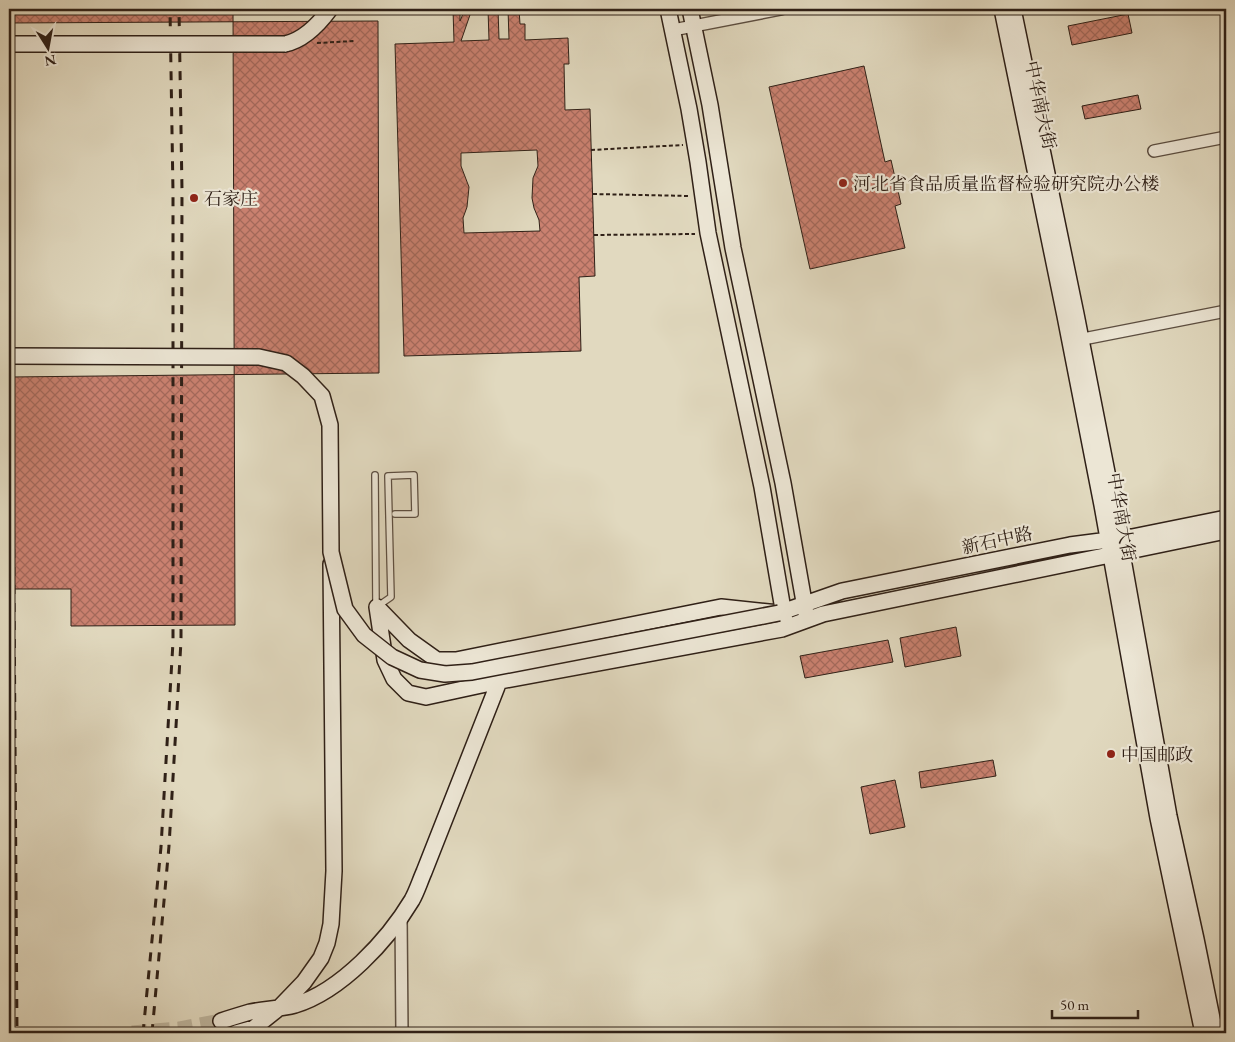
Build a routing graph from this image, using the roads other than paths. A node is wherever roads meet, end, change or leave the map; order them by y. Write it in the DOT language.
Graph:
graph roads {
  1 [pos="330,9"];
  2 [pos="668,9"];
  3 [pos="690,9"];
  4 [pos="781,9"];
  5 [pos="1002,9"];
  6 [pos="1013,9"];
  7 [pos="694,26"];
  8 [pos="673,30"];
  9 [pos="9,44"];
  10 [pos="1226,137"];
  11 [pos="1154,152"];
  12 [pos="1226,311"];
  13 [pos="1076,341"];
  14 [pos="9,356"];
  15 [pos="374,475"];
  16 [pos="395,514"];
  17 [pos="1226,518"];
  18 [pos="1226,531"];
  19 [pos="1114,547"];
  20 [pos="331,552"];
  21 [pos="804,604"];
  22 [pos="376,607"];
  23 [pos="781,612"];
  24 [pos="807,620"];
  25 [pos="786,627"];
  26 [pos="508,651"];
  27 [pos="500,682"];
  28 [pos="401,916"];
  29 [pos="279,1008"];
  30 [pos="220,1021"];
  31 [pos="236,1033"];
  32 [pos="402,1033"];
  33 [pos="1203,1033"];
  34 [pos="1215,1033"];
  1 -- 9 [label="main road, bridge"];
  2 -- 8 [label="main road"];
  3 -- 7 [label="main road"];
  4 -- 7 [label="street"];
  5 -- 13 [label="main road, 中华南大街"];
  6 -- 13 [label="main road, 中华南大街"];
  7 -- 8 [label="street"];
  7 -- 21 [label="main road"];
  8 -- 23 [label="main road"];
  10 -- 11 [label="street"];
  12 -- 13 [label="street"];
  13 -- 19 [label="main road, 中华南大街"];
  14 -- 20 [label="main road, bridge"];
  15 -- 22 [label="lane"];
  16 -- 22 [label="lane"];
  17 -- 19 [label="main road, 新石中路"];
  18 -- 19 [label="main road, 新石中路"];
  19 -- 21 [label="main road, 新石中路"];
  19 -- 24 [label="main road, 新石中路"];
  19 -- 33 [label="main road, 中华南大街"];
  19 -- 34 [label="main road, 中华南大街"];
  20 -- 23 [label="main road, 新石中路, bridge"];
  20 -- 29 [label="main road, bridge"];
  21 -- 23 [label="main road, 新石中路"];
  21 -- 24 [label="main road"];
  22 -- 26 [label="main road"];
  22 -- 27 [label="main road, 新石中路"];
  23 -- 25 [label="main road"];
  23 -- 26 [label="main road"];
  24 -- 25 [label="main road, 新石中路"];
  25 -- 27 [label="main road, 新石中路"];
  26 -- 27 [label="main road"];
  27 -- 28 [label="main road"];
  28 -- 29 [label="main road"];
  28 -- 32 [label="street"];
  29 -- 30 [label="main road"];
  29 -- 31 [label="main road"];
}
